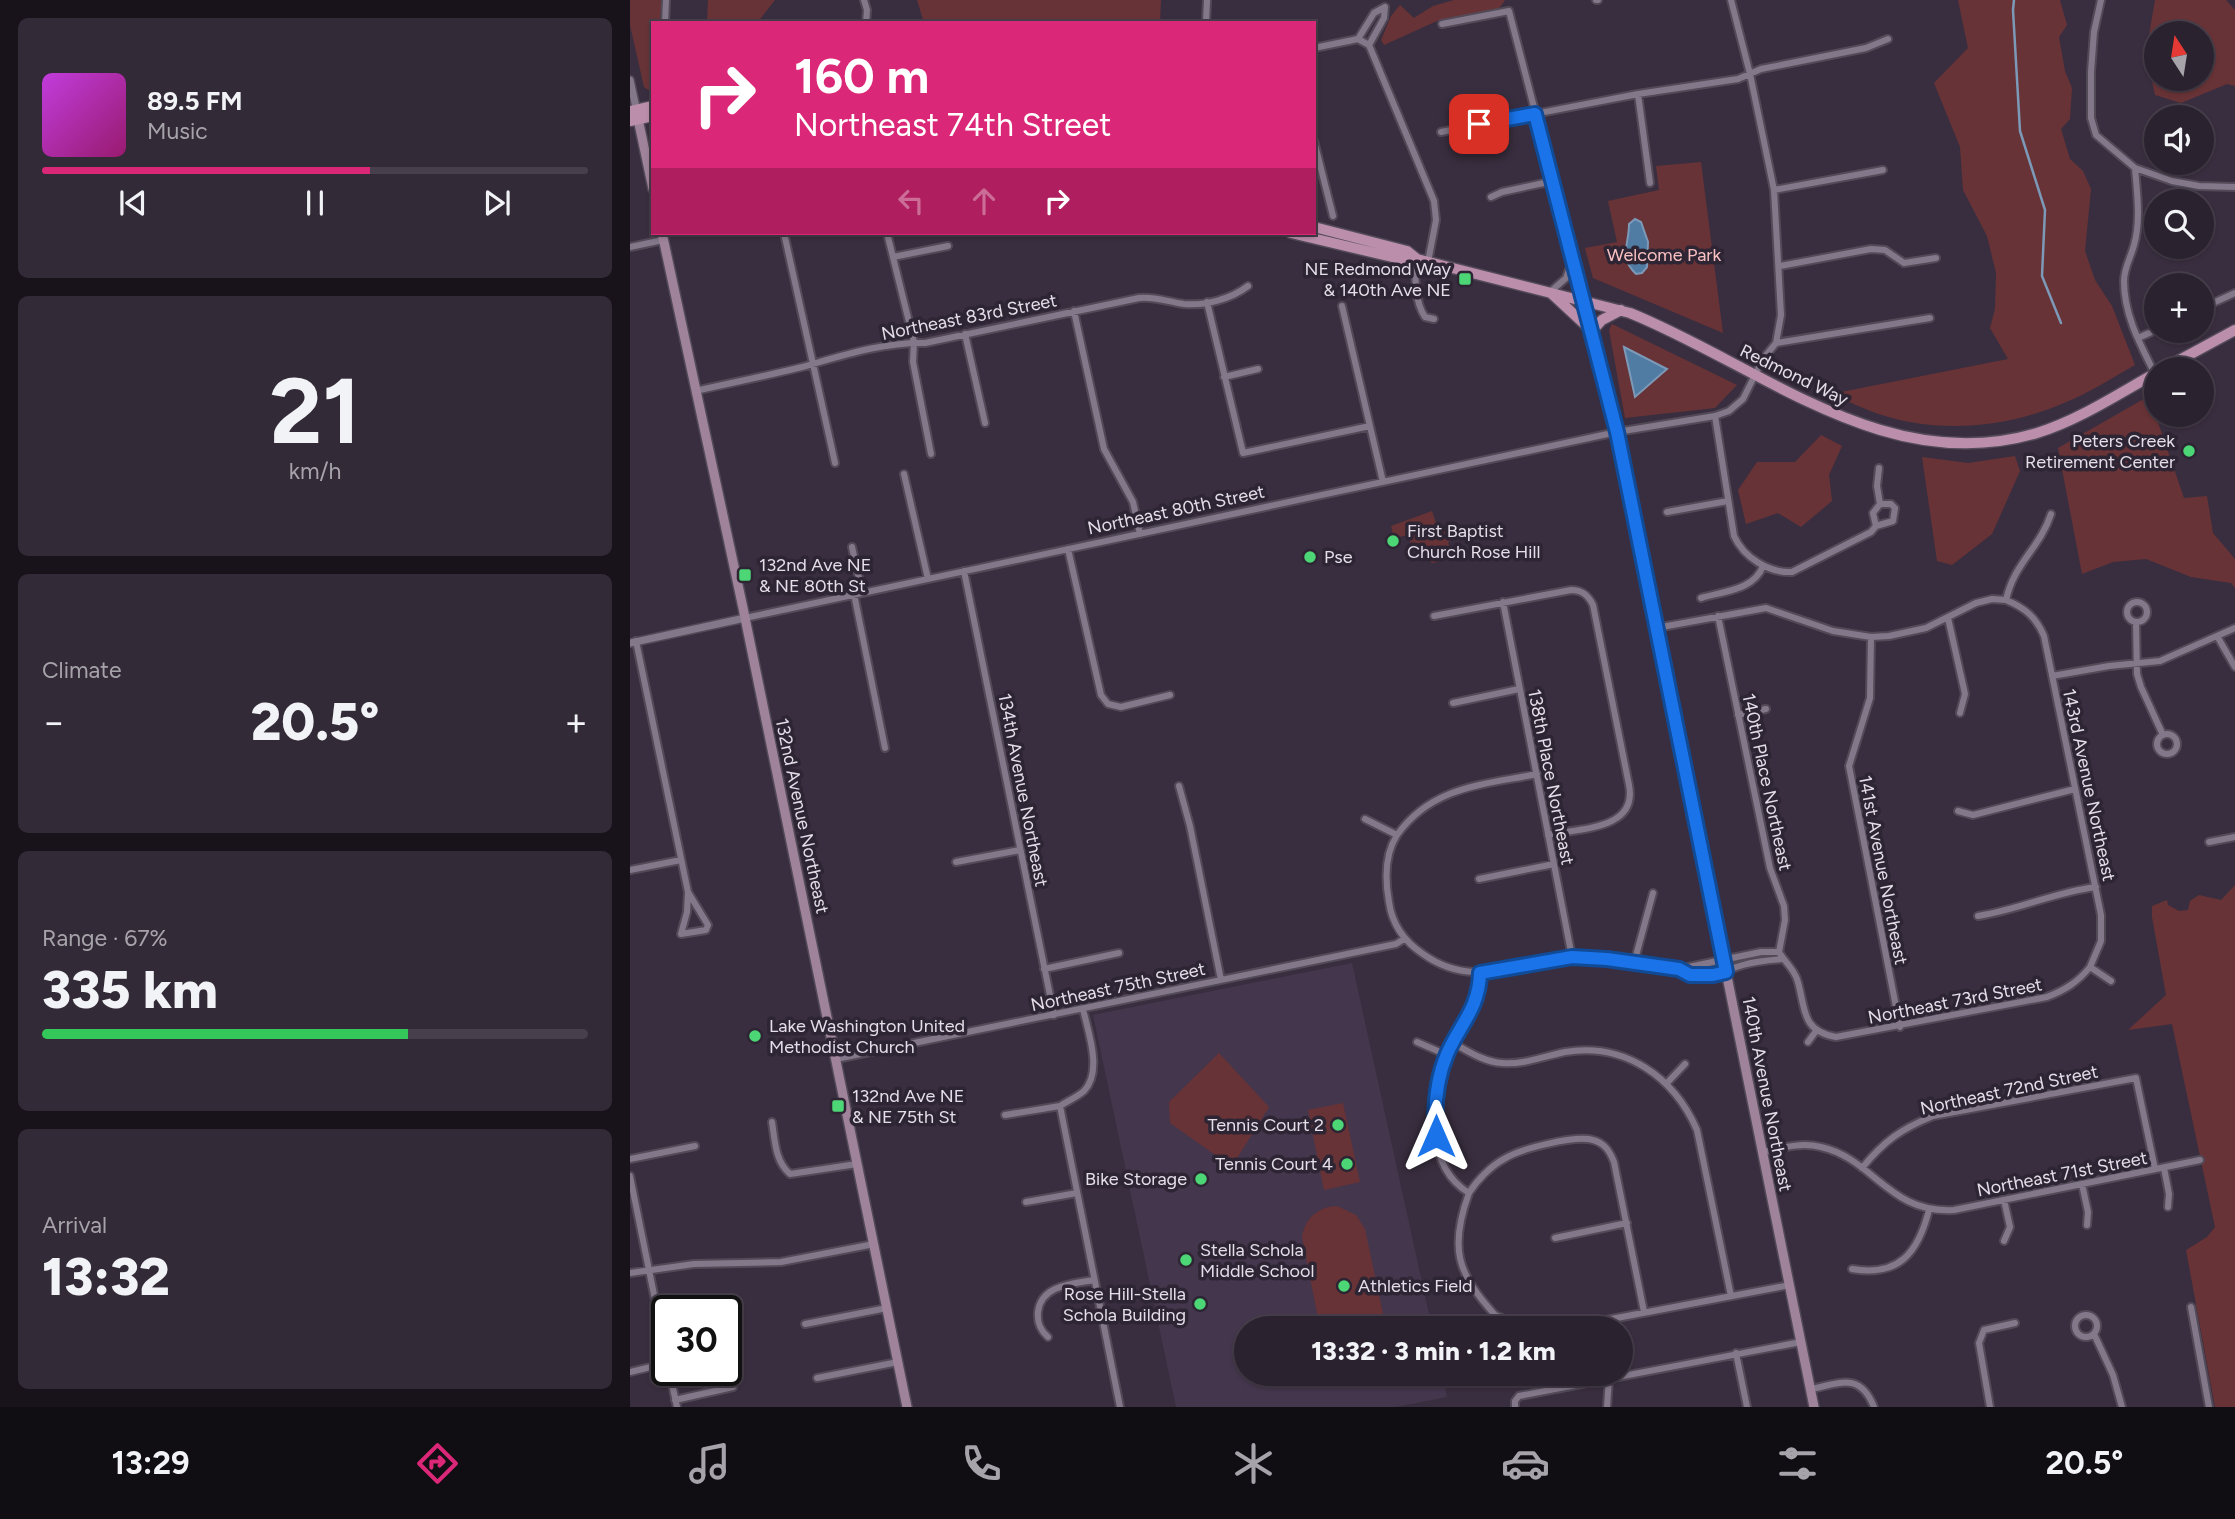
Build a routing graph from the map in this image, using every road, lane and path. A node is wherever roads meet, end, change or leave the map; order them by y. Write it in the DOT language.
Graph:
graph roads {
  1 [pos="666,0"];
  2 [pos="864,0"];
  3 [pos="1207,0"];
  4 [pos="1391,0"];
  5 [pos="1731,0"];
  6 [pos="2101,0"];
  7 [pos="1385,7"];
  8 [pos="665,21"];
  9 [pos="864,21"];
  10 [pos="1206,21"];
  11 [pos="1442,24"];
  12 [pos="1357,39"];
  13 [pos="1888,39"];
  14 [pos="1369,45"];
  15 [pos="1316,48"];
  16 [pos="1750,74"];
  17 [pos="630,80"];
  18 [pos="1637,94"];
  19 [pos="651,107"];
  20 [pos="1535,114"];
  21 [pos="634,115"];
  22 [pos="1441,132"];
  23 [pos="1316,149"];
  24 [pos="2135,168"];
  25 [pos="1883,170"];
  26 [pos="1553,181"];
  27 [pos="651,182"];
  28 [pos="1650,183"];
  29 [pos="2235,187"];
  30 [pos="1774,190"];
  31 [pos="1491,197"];
  32 [pos="1332,216"];
  33 [pos="1316,228"];
  34 [pos="784,235"];
  35 [pos="888,235"];
  36 [pos="1299,235"];
  37 [pos="663,237"];
  38 [pos="948,246"];
  39 [pos="630,247"];
  40 [pos="893,257"];
  41 [pos="1573,257"];
  42 [pos="1936,258"];
  43 [pos="1416,260"];
  44 [pos="1428,262"];
  45 [pos="1780,266"];
  46 [pos="1248,286"];
  47 [pos="1550,292"];
  48 [pos="2235,293"];
  49 [pos="1584,300"];
  50 [pos="1207,302"];
  51 [pos="2214,303"];
  52 [pos="1342,306"];
  53 [pos="1622,310"];
  54 [pos="1074,311"];
  55 [pos="1930,318"];
  56 [pos="1434,319"];
  57 [pos="2235,330"];
  58 [pos="1592,331"];
  59 [pos="965,334"];
  60 [pos="2144,335"];
  61 [pos="2137,338"];
  62 [pos="914,342"];
  63 [pos="1776,343"];
  64 [pos="2149,357"];
  65 [pos="2186,357"];
  66 [pos="812,363"];
  67 [pos="1258,369"];
  68 [pos="1756,376"];
  69 [pos="1224,377"];
  70 [pos="2144,379"];
  71 [pos="695,391"];
  72 [pos="1715,416"];
  73 [pos="985,423"];
  74 [pos="1370,426"];
  75 [pos="1617,432"];
  76 [pos="931,454"];
  77 [pos="835,463"];
  78 [pos="1879,468"];
  79 [pos="904,474"];
  80 [pos="1383,482"];
  81 [pos="1728,500"];
  82 [pos="1880,504"];
  83 [pos="1667,512"];
  84 [pos="2051,514"];
  85 [pos="1876,526"];
  86 [pos="1140,534"];
  87 [pos="852,547"];
  88 [pos="1068,549"];
  89 [pos="1763,566"];
  90 [pos="964,570"];
  91 [pos="928,579"];
  92 [pos="862,592"];
  93 [pos="854,594"];
  94 [pos="1701,598"];
  95 [pos="2006,600"];
  96 [pos="1503,602"];
  97 [pos="1434,616"];
  98 [pos="1718,617"];
  99 [pos="745,618"];
  100 [pos="1948,618"];
  101 [pos="2137,622"];
  102 [pos="1656,628"];
  103 [pos="2235,628"];
  104 [pos="2217,636"];
  105 [pos="1871,637"];
  106 [pos="633,642"];
  107 [pos="2136,663"];
  108 [pos="2235,667"];
  109 [pos="2052,676"];
  110 [pos="1519,689"];
  111 [pos="1170,695"];
  112 [pos="1453,703"];
  113 [pos="1766,709"];
  114 [pos="1960,713"];
  115 [pos="1738,715"];
  116 [pos="2163,734"];
  117 [pos="885,748"];
  118 [pos="1537,775"];
  119 [pos="1179,786"];
  120 [pos="2075,789"];
  121 [pos="1958,810"];
  122 [pos="1365,819"];
  123 [pos="1397,835"];
  124 [pos="1548,835"];
  125 [pos="2235,837"];
  126 [pos="2209,842"];
  127 [pos="1020,850"];
  128 [pos="681,860"];
  129 [pos="956,862"];
  130 [pos="1554,864"];
  131 [pos="630,870"];
  132 [pos="1479,879"];
  133 [pos="2096,887"];
  134 [pos="688,892"];
  135 [pos="1653,893"];
  136 [pos="1978,916"];
  137 [pos="1404,939"];
  138 [pos="1779,951"];
  139 [pos="1119,953"];
  140 [pos="1572,957"];
  141 [pos="1783,959"];
  142 [pos="1723,960"];
  143 [pos="1634,963"];
  144 [pos="2090,967"];
  145 [pos="1044,969"];
  146 [pos="1679,969"];
  147 [pos="1726,972"];
  148 [pos="1480,973"];
  149 [pos="1221,980"];
  150 [pos="2111,981"];
  151 [pos="1083,1009"];
  152 [pos="1054,1015"];
  153 [pos="1900,1027"];
  154 [pos="1816,1031"];
  155 [pos="1417,1042"];
  156 [pos="1808,1042"];
  157 [pos="1453,1043"];
  158 [pos="1447,1055"];
  159 [pos="836,1059"];
  160 [pos="1685,1063"];
  161 [pos="1667,1083"];
  162 [pos="1059,1106"];
  163 [pos="1005,1115"];
  164 [pos="772,1122"];
  165 [pos="695,1146"];
  166 [pos="1762,1152"];
  167 [pos="630,1159"];
  168 [pos="2200,1160"];
  169 [pos="857,1164"];
  170 [pos="1862,1168"];
  171 [pos="2164,1168"];
  172 [pos="2155,1170"];
  173 [pos="630,1176"];
  174 [pos="2082,1184"];
  175 [pos="1077,1193"];
  176 [pos="1469,1193"];
  177 [pos="2004,1200"];
  178 [pos="1026,1202"];
  179 [pos="2168,1207"];
  180 [pos="1929,1210"];
  181 [pos="1627,1223"];
  182 [pos="2087,1225"];
  183 [pos="1555,1238"];
  184 [pos="2004,1241"];
  185 [pos="874,1244"];
  186 [pos="649,1269"];
  187 [pos="1852,1269"];
  188 [pos="630,1273"];
  189 [pos="1093,1280"];
  190 [pos="1790,1285"];
  191 [pos="654,1295"];
  192 [pos="1731,1296"];
  193 [pos="2191,1307"];
  194 [pos="887,1308"];
  195 [pos="1644,1312"];
  196 [pos="1495,1315"];
  197 [pos="1624,1316"];
  198 [pos="2015,1323"];
  199 [pos="805,1324"];
  200 [pos="2094,1334"];
  201 [pos="1048,1337"];
  202 [pos="1801,1342"];
  203 [pos="1736,1353"];
  204 [pos="898,1362"];
  205 [pos="651,1366"];
  206 [pos="630,1372"];
  207 [pos="1633,1373"];
  208 [pos="817,1378"];
  209 [pos="1569,1386"];
  210 [pos="1609,1386"];
  211 [pos="733,1387"];
  212 [pos="1811,1390"];
  213 [pos="676,1403"];
  214 [pos="907,1407"];
  215 [pos="1120,1407"];
  216 [pos="1514,1407"];
  217 [pos="1608,1407"];
  218 [pos="1747,1407"];
  219 [pos="1814,1407"];
  220 [pos="1874,1407"];
  221 [pos="1990,1407"];
  222 [pos="2122,1407"];
  223 [pos="2209,1407"];
  1 -- 8 [label="street"];
  2 -- 9 [label="street"];
  3 -- 10 [label="street"];
  4 -- 7 [label="street"];
  5 -- 16 [label="street"];
  6 -- 24 [label="street"];
  7 -- 12 [label="street"];
  7 -- 14 [label="street"];
  11 -- 20 [label="street, 140th Avenue Northeast"];
  12 -- 14 [label="street"];
  12 -- 15 [label="street"];
  13 -- 16 [label="street"];
  14 -- 44 [label="street"];
  16 -- 18 [label="street"];
  16 -- 30 [label="street"];
  17 -- 21 [label="street"];
  18 -- 20 [label="street"];
  18 -- 28 [label="street"];
  19 -- 21 [label="main road"];
  20 -- 22 [label="street"];
  20 -- 26 [label="street, 140th Avenue Northeast"];
  21 -- 27 [label="main road"];
  23 -- 32 [label="street"];
  24 -- 29 [label="street"];
  24 -- 61 [label="street"];
  25 -- 30 [label="street"];
  26 -- 31 [label="street"];
  26 -- 41 [label="street, 140th Avenue Northeast"];
  30 -- 45 [label="street"];
  33 -- 43 [label="main road, Redmond Way"];
  34 -- 66 [label="street"];
  35 -- 40 [label="street"];
  36 -- 43 [label="main road, Redmond Way"];
  37 -- 39 [label="street"];
  37 -- 71 [label="main road, 132nd Avenue Northeast"];
  38 -- 40 [label="street"];
  40 -- 62 [label="street"];
  41 -- 47 [label="street"];
  41 -- 49 [label="street, 140th Avenue Northeast"];
  42 -- 45 [label="street"];
  43 -- 44 [label="main road, Redmond Way"];
  43 -- 56 [label="street"];
  44 -- 47 [label="main road, Redmond Way"];
  45 -- 63 [label="street"];
  46 -- 50 [label="street, Northeast 83rd Street"];
  47 -- 49 [label="main road, Redmond Way"];
  47 -- 58 [label="main road"];
  48 -- 51 [label="street"];
  49 -- 53 [label="main road, Redmond Way"];
  49 -- 58 [label="main road, 140th Avenue Northeast"];
  50 -- 54 [label="street, Northeast 83rd Street"];
  50 -- 69 [label="street"];
  52 -- 74 [label="street"];
  53 -- 58 [label="main road"];
  53 -- 68 [label="main road, Redmond Way"];
  54 -- 59 [label="street, Northeast 83rd Street"];
  54 -- 86 [label="street"];
  55 -- 63 [label="street"];
  57 -- 65 [label="main road, Redmond Way"];
  58 -- 75 [label="main road, 140th Avenue Northeast"];
  59 -- 62 [label="street, Northeast 83rd Street"];
  59 -- 73 [label="street"];
  60 -- 61 [label="street"];
  61 -- 64 [label="street"];
  62 -- 66 [label="street, Northeast 83rd Street"];
  62 -- 76 [label="street"];
  63 -- 68 [label="street"];
  66 -- 71 [label="street, Northeast 83rd Street"];
  66 -- 77 [label="street"];
  67 -- 69 [label="street"];
  68 -- 70 [label="main road, Redmond Way"];
  68 -- 72 [label="street, Northeast 80th Street"];
  69 -- 74 [label="street"];
  71 -- 99 [label="main road, 132nd Avenue Northeast"];
  72 -- 75 [label="street, Northeast 80th Street"];
  72 -- 81 [label="street"];
  74 -- 80 [label="street"];
  75 -- 80 [label="street, Northeast 80th Street"];
  75 -- 102 [label="main road, 140th Avenue Northeast"];
  78 -- 82 [label="street"];
  79 -- 91 [label="street"];
  80 -- 86 [label="street, Northeast 80th Street"];
  81 -- 83 [label="street"];
  81 -- 89 [label="street"];
  82 -- 85 [label="street"];
  82 -- 85 [label="street"];
  84 -- 95 [label="street"];
  85 -- 89 [label="street"];
  86 -- 88 [label="street, Northeast 80th Street"];
  87 -- 92 [label="street"];
  88 -- 90 [label="street, Northeast 80th Street"];
  88 -- 111 [label="street"];
  89 -- 94 [label="street"];
  90 -- 91 [label="street, Northeast 80th Street"];
  90 -- 127 [label="street, 134th Avenue Northeast"];
  91 -- 92 [label="street, Northeast 80th Street"];
  92 -- 93 [label="street, Northeast 80th Street"];
  93 -- 99 [label="street, Northeast 80th Street"];
  93 -- 117 [label="street"];
  95 -- 100 [label="street"];
  95 -- 109 [label="street, 143rd Avenue Northeast"];
  96 -- 97 [label="street"];
  96 -- 110 [label="street, 138th Place Northeast"];
  96 -- 124 [label="street"];
  98 -- 102 [label="street"];
  98 -- 105 [label="street"];
  98 -- 115 [label="street, 140th Place Northeast"];
  99 -- 106 [label="street, Northeast 80th Street"];
  99 -- 159 [label="main road, 132nd Avenue Northeast"];
  100 -- 105 [label="street"];
  100 -- 114 [label="street"];
  101 -- 107 [label="street"];
  102 -- 142 [label="main road, 140th Avenue Northeast"];
  103 -- 104 [label="street"];
  104 -- 107 [label="street"];
  104 -- 108 [label="street"];
  105 -- 153 [label="street, 141st Avenue Northeast"];
  106 -- 128 [label="street"];
  107 -- 109 [label="street"];
  107 -- 116 [label="street"];
  109 -- 120 [label="street, 143rd Avenue Northeast"];
  110 -- 112 [label="street"];
  110 -- 118 [label="street, 138th Place Northeast"];
  113 -- 115 [label="street"];
  115 -- 138 [label="street, 140th Place Northeast"];
  118 -- 123 [label="street"];
  118 -- 124 [label="street, 138th Place Northeast"];
  119 -- 149 [label="street"];
  120 -- 121 [label="street"];
  120 -- 133 [label="street, 143rd Avenue Northeast"];
  122 -- 123 [label="street"];
  123 -- 137 [label="street"];
  124 -- 130 [label="street, 138th Place Northeast"];
  125 -- 126 [label="street"];
  127 -- 129 [label="street"];
  127 -- 145 [label="street, 134th Avenue Northeast"];
  128 -- 131 [label="street"];
  128 -- 134 [label="street"];
  130 -- 132 [label="street"];
  130 -- 140 [label="street, 138th Place Northeast"];
  133 -- 136 [label="street"];
  133 -- 144 [label="street, 143rd Avenue Northeast"];
  134 -- 134 [label="street"];
  135 -- 143 [label="street"];
  137 -- 148 [label="street"];
  137 -- 149 [label="street, Northeast 75th Street"];
  138 -- 141 [label="street"];
  138 -- 142 [label="street"];
  139 -- 145 [label="street"];
  140 -- 143 [label="street"];
  140 -- 148 [label="street"];
  141 -- 147 [label="street"];
  141 -- 154 [label="street"];
  142 -- 146 [label="street"];
  142 -- 147 [label="main road, 140th Avenue Northeast"];
  143 -- 146 [label="street"];
  144 -- 150 [label="street"];
  144 -- 153 [label="street, Northeast 73rd Street"];
  145 -- 152 [label="street, 134th Avenue Northeast"];
  146 -- 147 [label="street"];
  147 -- 166 [label="main road, 140th Avenue Northeast"];
  148 -- 157 [label="street"];
  149 -- 151 [label="street, Northeast 75th Street"];
  151 -- 152 [label="street, Northeast 75th Street"];
  151 -- 162 [label="street"];
  152 -- 159 [label="street, Northeast 75th Street"];
  153 -- 154 [label="street, Northeast 73rd Street"];
  154 -- 156 [label="street"];
  155 -- 158 [label="street"];
  157 -- 158 [label="street"];
  157 -- 161 [label="street"];
  158 -- 176 [label="street"];
  159 -- 169 [label="main road, 132nd Avenue Northeast"];
  160 -- 161 [label="street"];
  161 -- 192 [label="street"];
  162 -- 163 [label="street"];
  162 -- 175 [label="street"];
  164 -- 169 [label="street"];
  165 -- 167 [label="street"];
  166 -- 170 [label="street"];
  166 -- 190 [label="main road, 140th Avenue Northeast"];
  168 -- 171 [label="street, Northeast 71st Street"];
  169 -- 185 [label="main road, 132nd Avenue Northeast"];
  170 -- 172 [label="street, Northeast 72nd Street"];
  170 -- 180 [label="street"];
  171 -- 172 [label="street, Northeast 71st Street"];
  171 -- 179 [label="street"];
  172 -- 174 [label="street, Northeast 71st Street"];
  173 -- 186 [label="street"];
  174 -- 177 [label="street, Northeast 71st Street"];
  174 -- 182 [label="street"];
  175 -- 178 [label="street"];
  175 -- 189 [label="street"];
  176 -- 181 [label="street"];
  176 -- 196 [label="street"];
  177 -- 180 [label="street, Northeast 71st Street"];
  177 -- 184 [label="street"];
  180 -- 187 [label="street"];
  181 -- 183 [label="street"];
  181 -- 195 [label="street"];
  185 -- 186 [label="street"];
  185 -- 194 [label="main road, 132nd Avenue Northeast"];
  186 -- 188 [label="street"];
  186 -- 191 [label="street"];
  189 -- 201 [label="street"];
  189 -- 215 [label="street"];
  190 -- 192 [label="street"];
  190 -- 202 [label="main road, 140th Avenue Northeast"];
  192 -- 195 [label="street"];
  193 -- 223 [label="street"];
  194 -- 199 [label="street"];
  194 -- 204 [label="main road, 132nd Avenue Northeast"];
  195 -- 197 [label="street"];
  198 -- 221 [label="street"];
  200 -- 222 [label="street"];
  202 -- 203 [label="street"];
  202 -- 212 [label="main road, 140th Avenue Northeast"];
  203 -- 207 [label="street"];
  203 -- 218 [label="street"];
  204 -- 208 [label="street"];
  204 -- 214 [label="main road, 132nd Avenue Northeast"];
  205 -- 206 [label="street"];
  209 -- 216 [label="street"];
  210 -- 217 [label="street"];
  211 -- 213 [label="street"];
  212 -- 219 [label="main road, 140th Avenue Northeast"];
  212 -- 220 [label="street"];
}
